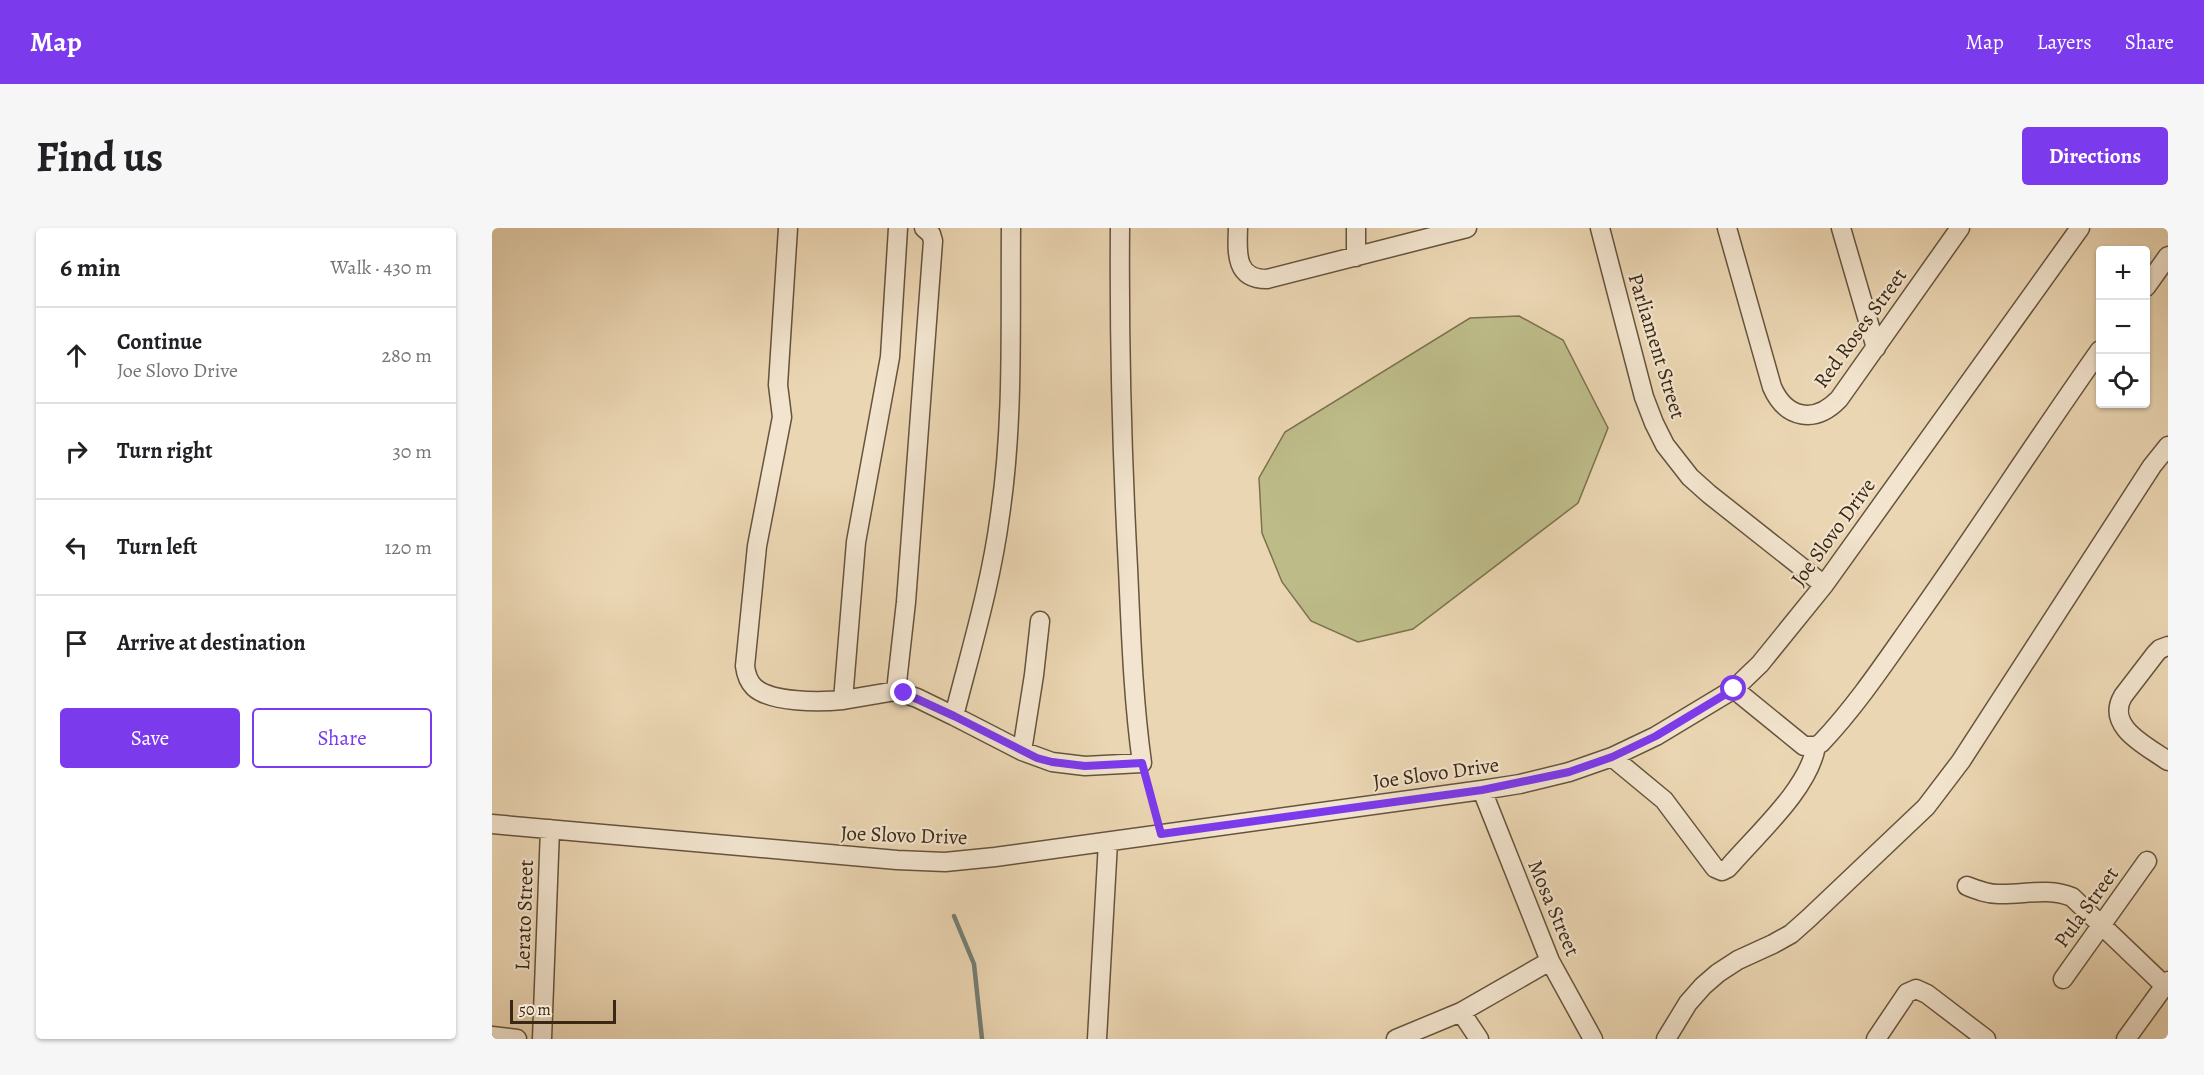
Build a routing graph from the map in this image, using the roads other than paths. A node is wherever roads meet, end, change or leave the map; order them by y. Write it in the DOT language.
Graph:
graph roads {
  1 [pos="788,228"];
  2 [pos="898,228"];
  3 [pos="924,228"];
  4 [pos="1011,228"];
  5 [pos="1120,228"];
  6 [pos="1238,228"];
  7 [pos="1356,228"];
  8 [pos="1467,228"];
  9 [pos="1600,228"];
  10 [pos="1727,228"];
  11 [pos="1841,228"];
  12 [pos="2080,228"];
  13 [pos="1958,229"];
  14 [pos="2168,255"];
  15 [pos="1356,258"];
  16 [pos="2150,280"];
  17 [pos="1876,348"];
  18 [pos="2097,354"];
  19 [pos="2168,446"];
  20 [pos="1824,585"];
  21 [pos="1040,621"];
  22 [pos="2168,646"];
  23 [pos="1734,689"];
  24 [pos="896,691"];
  25 [pos="843,700"];
  26 [pos="954,716"];
  27 [pos="1816,746"];
  28 [pos="1022,751"];
  29 [pos="1612,757"];
  30 [pos="2168,761"];
  31 [pos="1482,790"];
  32 [pos="492,825"];
  33 [pos="550,829"];
  34 [pos="1108,842"];
  35 [pos="2147,861"];
  36 [pos="1967,886"];
  37 [pos="2102,924"];
  38 [pos="1550,961"];
  39 [pos="2063,979"];
  40 [pos="2166,984"];
  41 [pos="1461,1012"];
  42 [pos="492,1036"];
  43 [pos="517,1039"];
  44 [pos="542,1039"];
  45 [pos="1097,1039"];
  46 [pos="1396,1039"];
  47 [pos="1479,1039"];
  48 [pos="1593,1039"];
  49 [pos="1666,1039"];
  50 [pos="1876,1039"];
  51 [pos="1986,1039"];
  52 [pos="2126,1039"];
  1 -- 25 [label="street"];
  2 -- 25 [label="street"];
  3 -- 24 [label="street"];
  4 -- 26 [label="street"];
  5 -- 28 [label="street"];
  6 -- 15 [label="street"];
  7 -- 15 [label="street"];
  8 -- 15 [label="street"];
  9 -- 20 [label="street, Parliament Street"];
  10 -- 17 [label="street, Red Roses Street"];
  11 -- 17 [label="street"];
  12 -- 20 [label="street, Joe Slovo Drive"];
  13 -- 17 [label="street, Red Roses Street"];
  14 -- 16 [label="street"];
  18 -- 27 [label="street"];
  19 -- 49 [label="street"];
  20 -- 23 [label="street, Joe Slovo Drive"];
  21 -- 28 [label="street"];
  22 -- 30 [label="street"];
  23 -- 27 [label="street"];
  23 -- 29 [label="street, Joe Slovo Drive"];
  24 -- 25 [label="street"];
  24 -- 26 [label="street"];
  26 -- 28 [label="street"];
  27 -- 29 [label="street"];
  29 -- 31 [label="street, Joe Slovo Drive"];
  31 -- 34 [label="street, Joe Slovo Drive"];
  31 -- 38 [label="street, Mosa Street"];
  32 -- 33 [label="street, Joe Slovo Drive"];
  33 -- 34 [label="street, Joe Slovo Drive"];
  33 -- 44 [label="street, Lerato Street"];
  34 -- 45 [label="street"];
  35 -- 37 [label="street, Pula Street"];
  36 -- 37 [label="street"];
  37 -- 39 [label="street, Pula Street"];
  37 -- 40 [label="street"];
  38 -- 41 [label="street"];
  38 -- 48 [label="street, Mosa Street"];
  40 -- 52 [label="street"];
  41 -- 46 [label="street"];
  41 -- 47 [label="street"];
  42 -- 43 [label="street"];
  50 -- 51 [label="street"];
}
